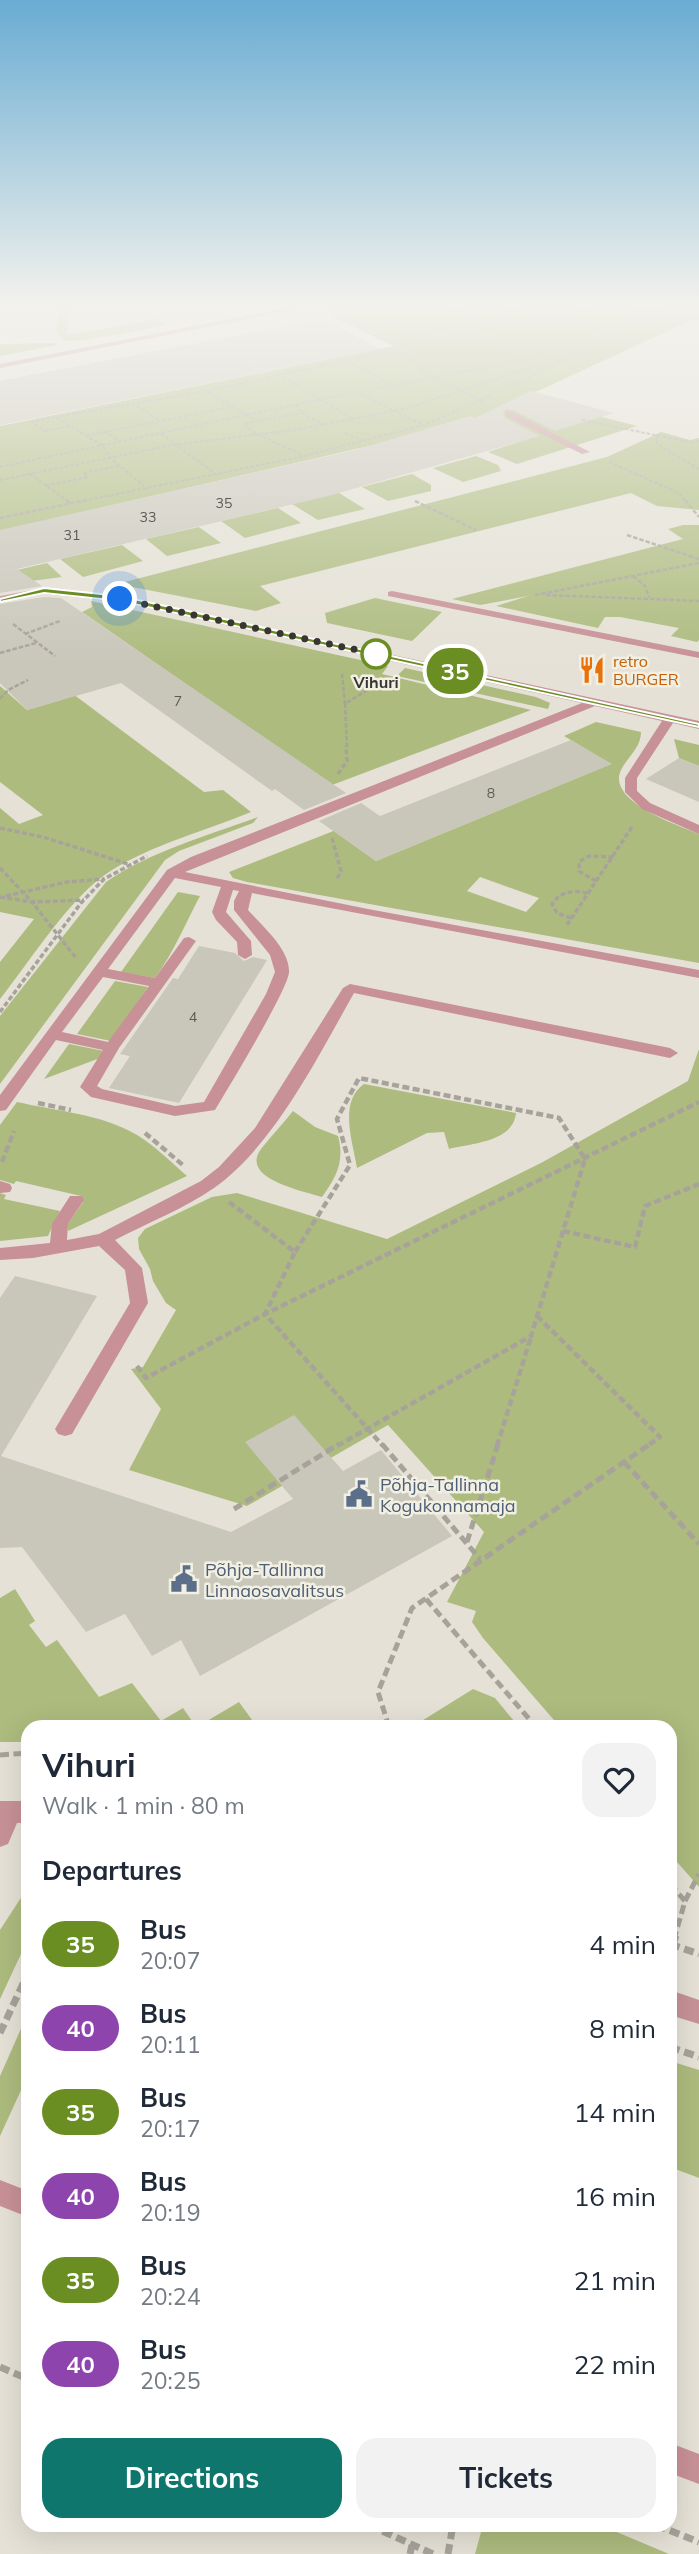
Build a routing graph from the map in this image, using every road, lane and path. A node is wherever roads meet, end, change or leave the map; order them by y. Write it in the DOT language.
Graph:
graph roads {
  1 [pos="37,425"];
  2 [pos="140,425"];
  3 [pos="201,425"];
  4 [pos="245,425"];
  5 [pos="323,425"];
  6 [pos="424,425"];
  7 [pos="530,425"];
  8 [pos="69,426"];
  9 [pos="638,431"];
  10 [pos="105,432"];
  11 [pos="345,433"];
  12 [pos="161,434"];
  13 [pos="256,434"];
  14 [pos="657,435"];
  15 [pos="86,436"];
  16 [pos="362,441"];
  17 [pos="699,441"];
  18 [pos="121,443"];
  19 [pos="173,445"];
  20 [pos="103,446"];
  21 [pos="586,452"];
  22 [pos="304,456"];
  23 [pos="109,457"];
  24 [pos="118,465"];
  25 [pos="0,467"];
  26 [pos="699,469"];
  27 [pos="29,474"];
  28 [pos="218,475"];
  29 [pos="0,480"];
  30 [pos="46,486"];
  31 [pos="145,486"];
  32 [pos="415,500"];
  33 [pos="71,503"];
  34 [pos="699,517"];
  35 [pos="0,518"];
  36 [pos="476,530"];
  37 [pos="627,535"];
  38 [pos="699,561"];
  39 [pos="632,576"];
  40 [pos="392,594"];
  41 [pos="538,594"];
  42 [pos="527,596"];
  43 [pos="649,597"];
  44 [pos="0,599"];
  45 [pos="699,601"];
  46 [pos="7,619"];
  47 [pos="37,643"];
  48 [pos="0,653"];
  49 [pos="699,655"];
  50 [pos="55,656"];
  51 [pos="340,665"];
  52 [pos="390,677"];
  53 [pos="28,680"];
  54 [pos="0,699"];
  55 [pos="595,702"];
  56 [pos="345,704"];
  57 [pos="670,718"];
  58 [pos="699,724"];
  59 [pos="337,777"];
  60 [pos="646,806"];
  61 [pos="0,828"];
  62 [pos="329,830"];
  63 [pos="699,830"];
  64 [pos="613,857"];
  65 [pos="128,864"];
  66 [pos="0,868"];
  67 [pos="173,873"];
  68 [pos="104,880"];
  69 [pos="596,881"];
  70 [pos="229,885"];
  71 [pos="247,889"];
  72 [pos="21,891"];
  73 [pos="587,893"];
  74 [pos="1,897"];
  75 [pos="85,900"];
  76 [pos="32,902"];
  77 [pos="323,904"];
  78 [pos="571,918"];
  79 [pos="189,941"];
  80 [pos="553,945"];
  81 [pos="245,956"];
  82 [pos="99,972"];
  83 [pos="699,974"];
  84 [pos="157,983"];
  85 [pos="52,1035"];
  86 [pos="112,1047"];
  87 [pos="670,1053"];
  88 [pos="699,1102"];
  89 [pos="0,1106"];
  90 [pos="585,1158"];
  91 [pos="699,1184"];
  92 [pos="76,1200"];
  93 [pos="563,1231"];
  94 [pos="103,1239"];
  95 [pos="58,1247"];
  96 [pos="295,1252"];
  97 [pos="0,1254"];
  98 [pos="265,1314"];
  99 [pos="537,1316"];
  100 [pos="531,1336"];
  101 [pos="143,1354"];
  102 [pos="368,1427"];
  103 [pos="65,1429"];
  104 [pos="624,1462"];
  105 [pos="234,1509"];
  106 [pos="466,1542"];
  107 [pos="699,1544"];
  108 [pos="480,1559"];
  109 [pos="426,1599"];
  110 [pos="387,1720"];
  111 [pos="530,1720"];
  112 [pos="21,1754"];
  113 [pos="0,1755"];
  114 [pos="13,1812"];
  115 [pos="0,1836"];
  116 [pos="699,1874"];
  117 [pos="677,1892"];
  118 [pos="685,1901"];
  119 [pos="677,1927"];
  120 [pos="677,1946"];
  121 [pos="699,1954"];
  122 [pos="21,1988"];
  123 [pos="677,2004"];
  124 [pos="699,2012"];
  125 [pos="0,2033"];
  126 [pos="677,2049"];
  127 [pos="699,2057"];
  128 [pos="0,2193"];
  129 [pos="21,2201"];
  130 [pos="0,2367"];
  131 [pos="21,2376"];
  132 [pos="677,2461"];
  133 [pos="699,2469"];
  134 [pos="385,2532"];
  135 [pos="452,2532"];
  136 [pos="674,2532"];
  137 [pos="699,2542"];
  138 [pos="412,2544"];
  139 [pos="410,2554"];
  140 [pos="433,2554"];
  141 [pos="448,2554"];
  1 -- 8 [label="path"];
  2 -- 10 [label="path"];
  3 -- 12 [label="path"];
  4 -- 13 [label="path"];
  5 -- 13 [label="path"];
  6 -- 16 [label="path"];
  7 -- 21 [label="street"];
  8 -- 15 [label="path"];
  9 -- 14 [label="path"];
  10 -- 15 [label="path"];
  10 -- 18 [label="path"];
  11 -- 16 [label="path"];
  12 -- 18 [label="path"];
  12 -- 19 [label="path"];
  13 -- 19 [label="path"];
  13 -- 22 [label="path"];
  14 -- 17 [label="path"];
  14 -- 26 [label="path"];
  15 -- 20 [label="path"];
  16 -- 22 [label="path"];
  18 -- 20 [label="path"];
  19 -- 23 [label="path"];
  19 -- 28 [label="path"];
  20 -- 23 [label="path"];
  20 -- 25 [label="path"];
  21 -- 34 [label="path"];
  22 -- 28 [label="path"];
  23 -- 24 [label="path"];
  23 -- 27 [label="path"];
  24 -- 30 [label="path"];
  24 -- 31 [label="path"];
  27 -- 29 [label="path"];
  27 -- 30 [label="path"];
  28 -- 31 [label="path"];
  30 -- 33 [label="path"];
  31 -- 33 [label="path"];
  32 -- 36 [label="path"];
  33 -- 35 [label="path"];
  37 -- 38 [label="path"];
  38 -- 39 [label="path"];
  39 -- 41 [label="path"];
  39 -- 43 [label="path"];
  40 -- 49 [label="street"];
  41 -- 42 [label="path"];
  41 -- 43 [label="path"];
  43 -- 45 [label="path"];
  44 -- 55 [label="street"];
  46 -- 47 [label="path"];
  47 -- 48 [label="path"];
  47 -- 50 [label="path"];
  51 -- 56 [label="path"];
  52 -- 56 [label="path"];
  53 -- 54 [label="path"];
  55 -- 57 [label="street"];
  55 -- 67 [label="street"];
  56 -- 59 [label="path"];
  57 -- 58 [label="street"];
  57 -- 60 [label="street"];
  60 -- 63 [label="street"];
  60 -- 64 [label="path"];
  61 -- 65 [label="path"];
  62 -- 77 [label="path"];
  64 -- 69 [label="path"];
  64 -- 69 [label="path"];
  66 -- 72 [label="path"];
  67 -- 70 [label="street"];
  67 -- 82 [label="street"];
  68 -- 72 [label="path"];
  69 -- 73 [label="path"];
  70 -- 71 [label="street"];
  70 -- 81 [label="street"];
  71 -- 77 [label="street"];
  71 -- 86 [label="street"];
  72 -- 74 [label="path"];
  72 -- 76 [label="path"];
  73 -- 78 [label="path"];
  73 -- 78 [label="path"];
  74 -- 76 [label="path"];
  75 -- 76 [label="path"];
  76 -- 82 [label="path"];
  77 -- 80 [label="street"];
  78 -- 80 [label="path"];
  79 -- 84 [label="street"];
  80 -- 83 [label="street"];
  82 -- 84 [label="street"];
  82 -- 85 [label="street"];
  84 -- 86 [label="street"];
  85 -- 86 [label="street"];
  85 -- 89 [label="street"];
  87 -- 94 [label="street"];
  88 -- 90 [label="path"];
  90 -- 93 [label="path"];
  90 -- 96 [label="path"];
  90 -- 98 [label="path"];
  91 -- 93 [label="path"];
  92 -- 95 [label="street"];
  93 -- 99 [label="path"];
  94 -- 95 [label="street"];
  94 -- 103 [label="street"];
  95 -- 97 [label="street"];
  98 -- 101 [label="path"];
  98 -- 102 [label="path"];
  99 -- 100 [label="path"];
  99 -- 104 [label="path"];
  100 -- 102 [label="path"];
  100 -- 106 [label="path"];
  102 -- 105 [label="path"];
  102 -- 106 [label="path"];
  104 -- 107 [label="path"];
  104 -- 108 [label="path"];
  106 -- 108 [label="path"];
  108 -- 109 [label="path"];
  109 -- 110 [label="path"];
  109 -- 111 [label="path"];
  112 -- 113 [label="path"];
  114 -- 115 [label="street"];
  116 -- 118 [label="path"];
  117 -- 118 [label="path"];
  118 -- 119 [label="path"];
  120 -- 121 [label="path"];
  122 -- 125 [label="path"];
  123 -- 124 [label="street"];
  126 -- 127 [label="path"];
  128 -- 129 [label="street"];
  130 -- 131 [label="path"];
  132 -- 133 [label="street"];
  134 -- 138 [label="path"];
  135 -- 141 [label="path"];
  136 -- 137 [label="path"];
  138 -- 139 [label="path"];
  138 -- 140 [label="path"];
}
